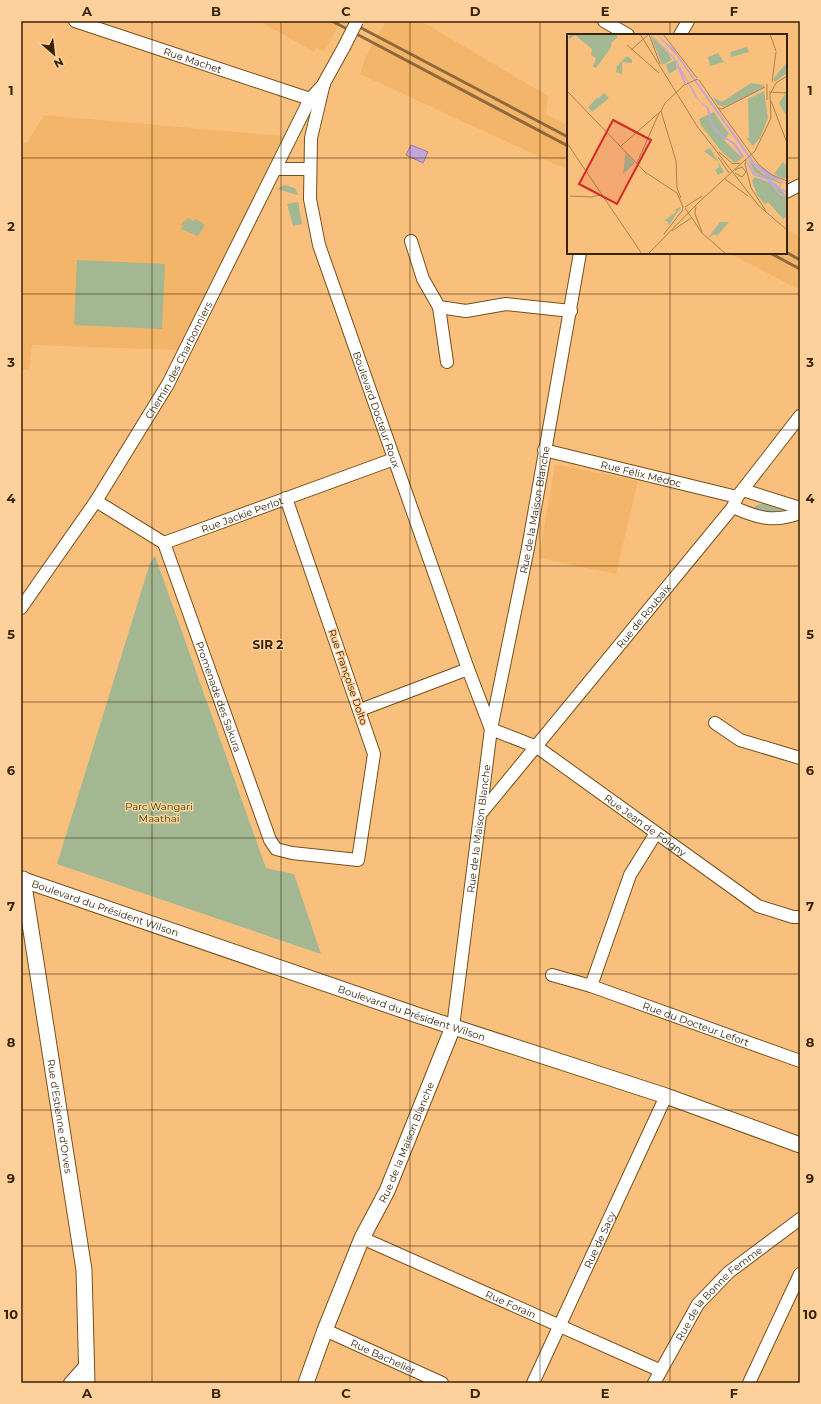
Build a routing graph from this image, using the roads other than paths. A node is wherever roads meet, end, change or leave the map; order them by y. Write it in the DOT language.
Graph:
graph roads {
  1 [pos="75,21"];
  2 [pos="357,21"];
  3 [pos="604,21"];
  4 [pos="688,21"];
  5 [pos="626,34"];
  6 [pos="681,34"];
  7 [pos="324,83"];
  8 [pos="310,98"];
  9 [pos="276,169"];
  10 [pos="310,169"];
  11 [pos="800,185"];
  12 [pos="787,192"];
  13 [pos="411,242"];
  14 [pos="580,254"];
  15 [pos="439,307"];
  16 [pos="571,311"];
  17 [pos="447,362"];
  18 [pos="800,416"];
  19 [pos="544,450"];
  20 [pos="394,459"];
  21 [pos="286,498"];
  22 [pos="738,498"];
  23 [pos="96,501"];
  24 [pos="800,508"];
  25 [pos="800,513"];
  26 [pos="164,542"];
  27 [pos="21,608"];
  28 [pos="468,669"];
  29 [pos="360,710"];
  30 [pos="715,723"];
  31 [pos="491,730"];
  32 [pos="537,747"];
  33 [pos="800,758"];
  34 [pos="482,812"];
  35 [pos="656,833"];
  36 [pos="358,860"];
  37 [pos="22,876"];
  38 [pos="800,918"];
  39 [pos="552,975"];
  40 [pos="591,986"];
  41 [pos="453,1027"];
  42 [pos="800,1061"];
  43 [pos="666,1096"];
  44 [pos="800,1145"];
  45 [pos="800,1219"];
  46 [pos="362,1238"];
  47 [pos="800,1274"];
  48 [pos="558,1325"];
  49 [pos="325,1330"];
  50 [pos="86,1365"];
  51 [pos="659,1370"];
  52 [pos="70,1383"];
  53 [pos="87,1383"];
  54 [pos="306,1383"];
  55 [pos="442,1383"];
  56 [pos="533,1383"];
  57 [pos="654,1383"];
  58 [pos="748,1383"];
  1 -- 8 [label="street, Rue Machet"];
  2 -- 7 [label="street, Boulevard Docteur Roux, bridge"];
  3 -- 5 [label="street"];
  4 -- 6 [label="street"];
  7 -- 8 [label="street, Boulevard Docteur Roux"];
  7 -- 10 [label="street, Boulevard Docteur Roux"];
  8 -- 9 [label="street, Chemin des Charbonniers"];
  9 -- 10 [label="street"];
  9 -- 23 [label="street, Chemin des Charbonniers"];
  10 -- 20 [label="street, Boulevard Docteur Roux"];
  11 -- 12 [label="street"];
  13 -- 15 [label="street"];
  14 -- 16 [label="street, Rue de la Maison Blanche"];
  15 -- 16 [label="street"];
  15 -- 17 [label="street"];
  16 -- 19 [label="street, Rue de la Maison Blanche"];
  18 -- 22 [label="street, Rue de Roubaix"];
  19 -- 22 [label="street, Rue Félix Médoc"];
  19 -- 31 [label="street, Rue de la Maison Blanche"];
  20 -- 21 [label="street, Rue Jackie Perlot"];
  20 -- 28 [label="street, Boulevard Docteur Roux"];
  21 -- 26 [label="street, Rue Jackie Perlot"];
  21 -- 29 [label="street, Rue Françoise Dolto"];
  22 -- 24 [label="street"];
  22 -- 25 [label="street"];
  22 -- 32 [label="street, Rue de Roubaix"];
  23 -- 26 [label="street"];
  23 -- 27 [label="street, Chemin des Charbonniers"];
  26 -- 36 [label="street, Promenade des Sakura"];
  28 -- 29 [label="street"];
  28 -- 31 [label="street, Boulevard Docteur Roux"];
  29 -- 36 [label="street, Rue Françoise Dolto"];
  30 -- 33 [label="street"];
  31 -- 32 [label="street, Rue Jean de Foigny"];
  31 -- 34 [label="street, Rue de la Maison Blanche"];
  32 -- 34 [label="street, Rue de Roubaix"];
  32 -- 35 [label="street, Rue Jean de Foigny"];
  34 -- 41 [label="street, Rue de la Maison Blanche"];
  35 -- 38 [label="street, Rue Jean de Foigny"];
  35 -- 40 [label="street"];
  37 -- 41 [label="street, Boulevard du Président Wilson"];
  37 -- 50 [label="street, Rue d'Estienne d'Orves"];
  39 -- 40 [label="street, Rue du Docteur Lefort"];
  40 -- 42 [label="street, Rue du Docteur Lefort"];
  41 -- 43 [label="street, Boulevard du Président Wilson"];
  41 -- 46 [label="street, Rue de la Maison Blanche"];
  43 -- 44 [label="street, Boulevard du Président Wilson"];
  43 -- 48 [label="street, Rue de Sacy"];
  45 -- 51 [label="street, Rue de la Bonne Femme"];
  46 -- 48 [label="street, Rue Forain"];
  46 -- 49 [label="street, Rue de la Maison Blanche"];
  47 -- 58 [label="street"];
  48 -- 51 [label="street, Rue Forain"];
  48 -- 56 [label="street, Rue de Sacy"];
  49 -- 54 [label="street, Rue de la Maison Blanche"];
  49 -- 55 [label="street, Rue Bachelier"];
  50 -- 52 [label="street"];
  50 -- 53 [label="street, Rue d'Estienne d'Orves"];
  51 -- 57 [label="street, Rue de la Bonne Femme"];
}
